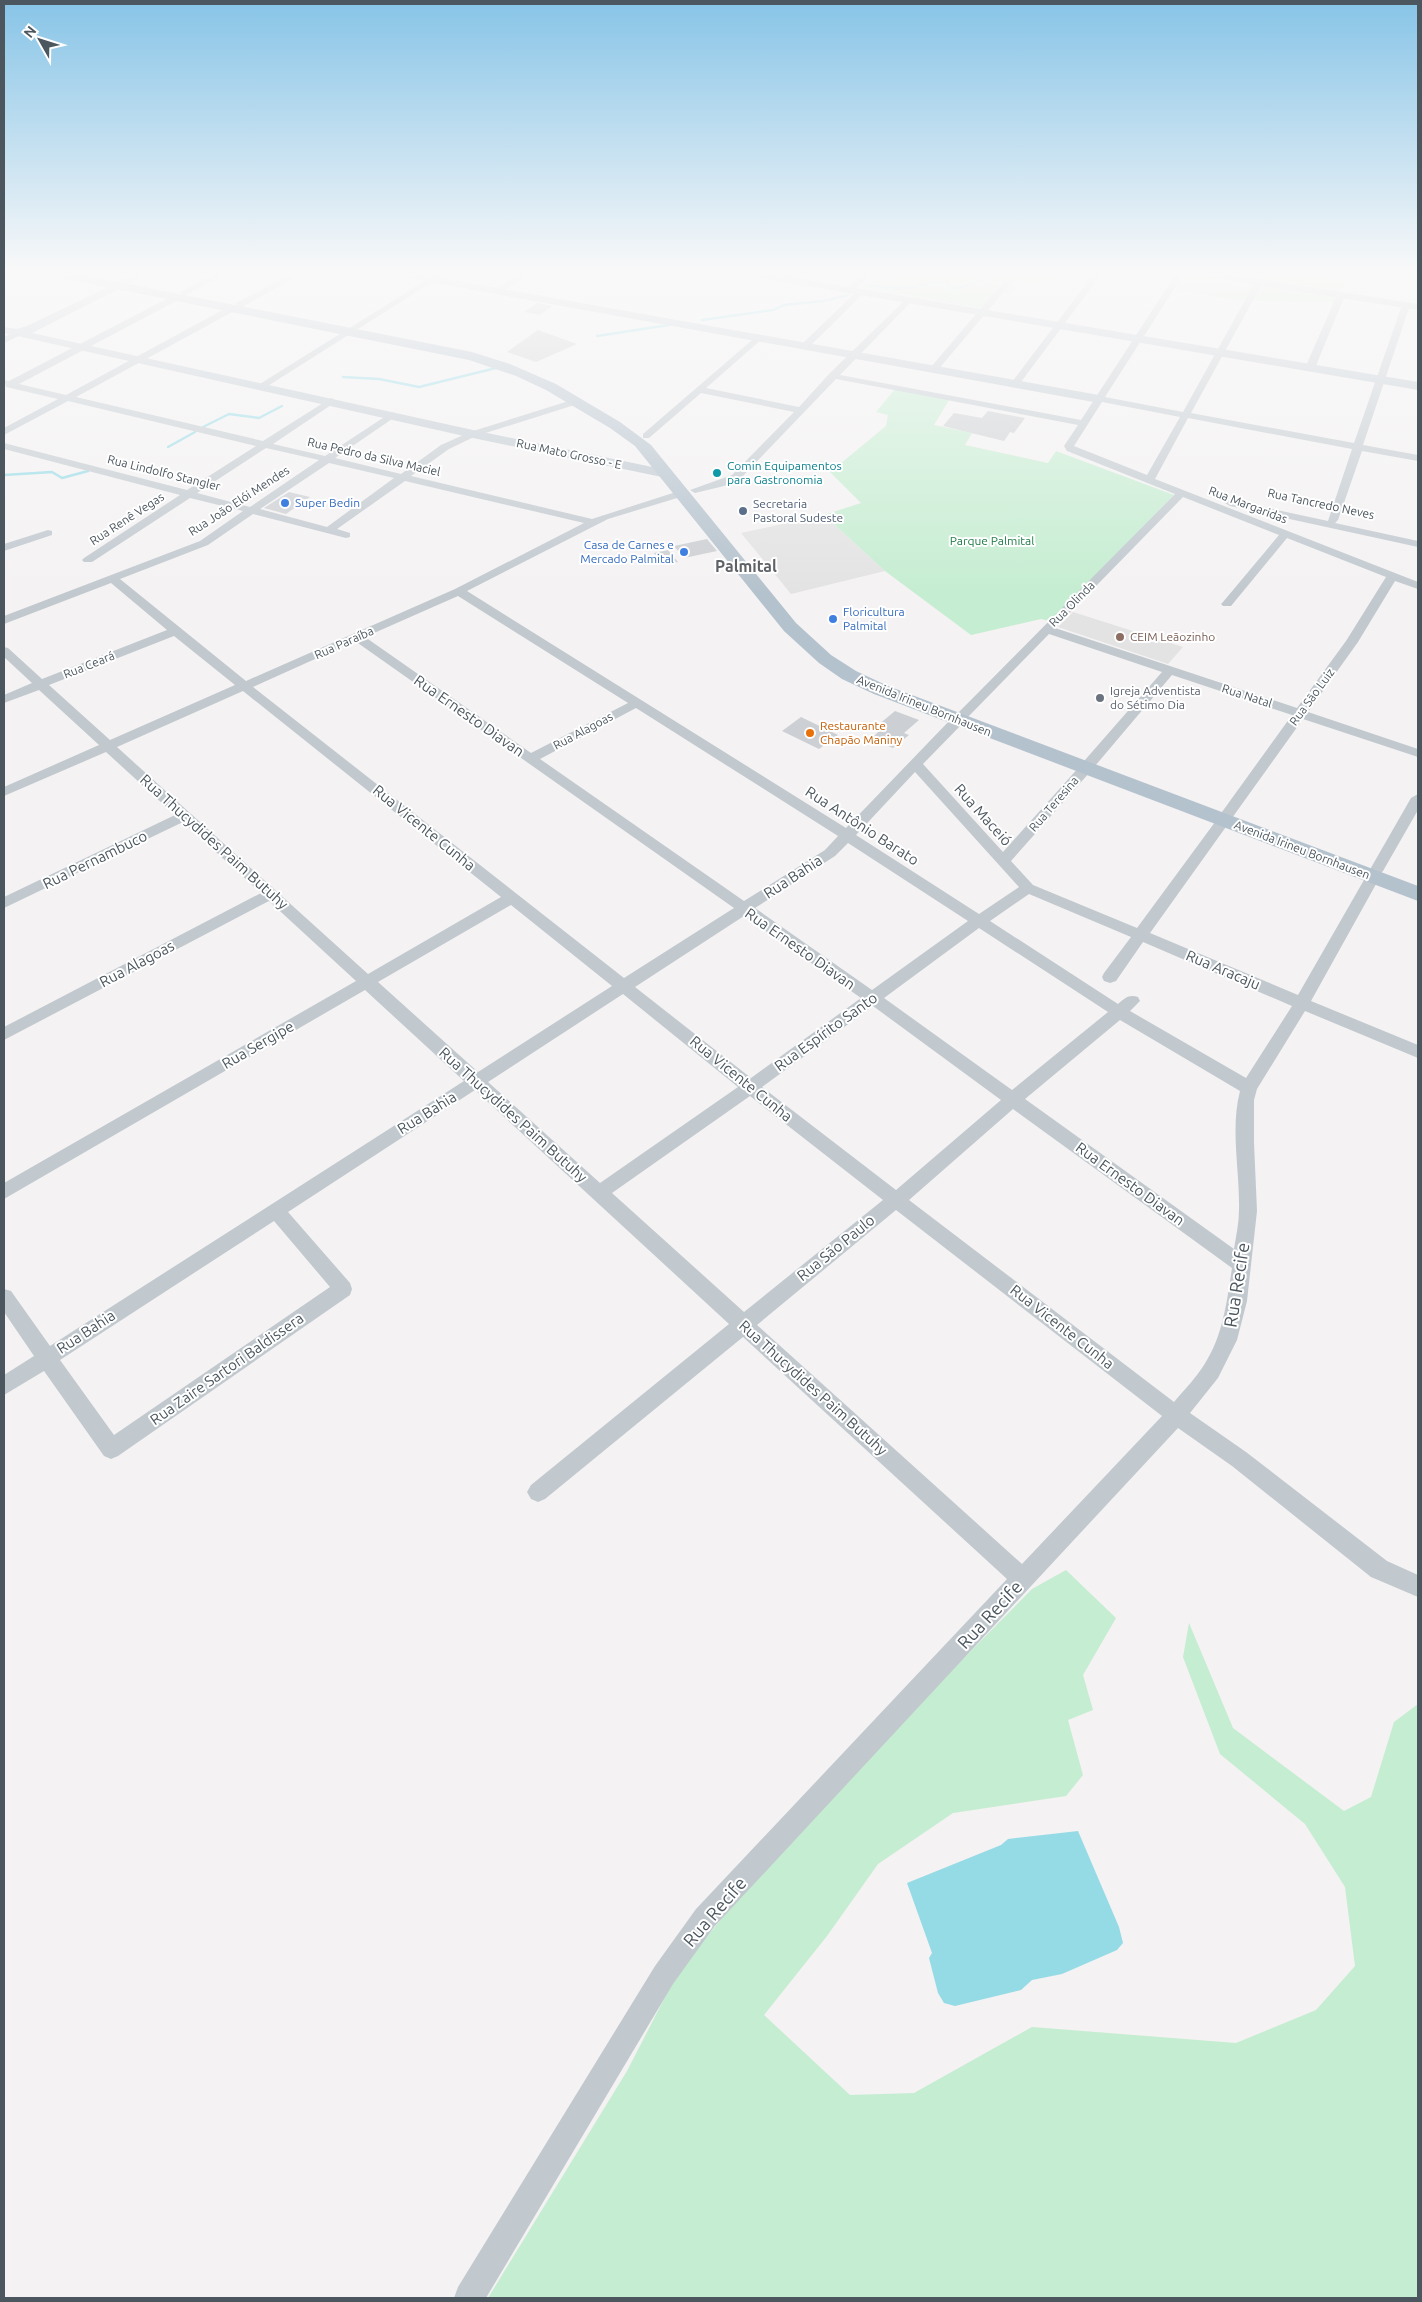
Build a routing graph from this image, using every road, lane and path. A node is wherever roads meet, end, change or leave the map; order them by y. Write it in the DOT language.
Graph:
graph roads {
  1 [pos="101,379"];
  2 [pos="225,379"];
  3 [pos="272,379"];
  4 [pos="539,379"];
  5 [pos="712,379"];
  6 [pos="829,379"];
  7 [pos="850,379"];
  8 [pos="991,379"];
  9 [pos="1019,379"];
  10 [pos="1112,379"];
  11 [pos="1205,379"];
  12 [pos="1378,379"];
  13 [pos="1381,380"];
  14 [pos="6,384"];
  15 [pos="1016,384"];
  16 [pos="1418,386"];
  17 [pos="260,387"];
  18 [pos="700,390"];
  19 [pos="66,398"];
  20 [pos="582,400"];
  21 [pos="1099,400"];
  22 [pos="331,401"];
  23 [pos="799,410"];
  24 [pos="392,415"];
  25 [pos="1186,415"];
  26 [pos="1084,423"];
  27 [pos="4,432"];
  28 [pos="473,434"];
  29 [pos="646,436"];
  30 [pos="265,444"];
  31 [pos="4,446"];
  32 [pos="1358,446"];
  33 [pos="1418,458"];
  34 [pos="328,459"];
  35 [pos="673,473"];
  36 [pos="404,477"];
  37 [pos="1149,481"];
  38 [pos="689,492"];
  39 [pos="190,493"];
  40 [pos="1181,493"];
  41 [pos="1228,508"];
  42 [pos="254,510"];
  43 [pos="1333,520"];
  44 [pos="592,522"];
  45 [pos="329,530"];
  46 [pos="48,533"];
  47 [pos="1285,534"];
  48 [pos="346,535"];
  49 [pos="1418,538"];
  50 [pos="1418,544"];
  51 [pos="4,548"];
  52 [pos="88,560"];
  53 [pos="1392,576"];
  54 [pos="112,578"];
  55 [pos="1418,586"];
  56 [pos="458,591"];
  57 [pos="1227,604"];
  58 [pos="4,620"];
  59 [pos="1047,629"];
  60 [pos="175,631"];
  61 [pos="357,637"];
  62 [pos="4,651"];
  63 [pos="1170,670"];
  64 [pos="40,684"];
  65 [pos="245,686"];
  66 [pos="4,699"];
  67 [pos="637,703"];
  68 [pos="1300,714"];
  69 [pos="960,717"];
  70 [pos="108,746"];
  71 [pos="1418,754"];
  72 [pos="530,759"];
  73 [pos="915,764"];
  74 [pos="1088,766"];
  75 [pos="4,792"];
  76 [pos="1418,798"];
  77 [pos="185,816"];
  78 [pos="1225,818"];
  79 [pos="846,835"];
  80 [pos="1003,861"];
  81 [pos="1374,874"];
  82 [pos="1028,888"];
  83 [pos="1418,888"];
  84 [pos="271,894"];
  85 [pos="1418,894"];
  86 [pos="511,898"];
  87 [pos="4,903"];
  88 [pos="743,910"];
  89 [pos="979,921"];
  90 [pos="1140,935"];
  91 [pos="1110,977"];
  92 [pos="367,982"];
  93 [pos="624,987"];
  94 [pos="872,998"];
  95 [pos="1302,1003"];
  96 [pos="1125,1006"];
  97 [pos="4,1034"];
  98 [pos="1418,1052"];
  99 [pos="476,1082"];
  100 [pos="752,1086"];
  101 [pos="1249,1088"];
  102 [pos="1013,1099"];
  103 [pos="4,1192"];
  104 [pos="599,1193"];
  105 [pos="896,1200"];
  106 [pos="275,1210"];
  107 [pos="1241,1264"];
  108 [pos="4,1298"];
  109 [pos="742,1324"];
  110 [pos="46,1358"];
  111 [pos="4,1386"];
  112 [pos="1176,1415"];
  113 [pos="538,1492"];
  114 [pos="1023,1580"];
  115 [pos="1418,1586"];
  116 [pos="470,2298"];
  1 -- 19 [label="street"];
  2 -- 17 [label="street, Rua Mato Grosso - E"];
  3 -- 17 [label="street"];
  4 -- 20 [label="main road, Avenida Irineu Bornhausen"];
  5 -- 18 [label="street"];
  6 -- 23 [label="street, Rua Paraíba"];
  7 -- 26 [label="street"];
  8 -- 15 [label="street"];
  9 -- 15 [label="street"];
  10 -- 21 [label="street"];
  11 -- 25 [label="street"];
  12 -- 13 [label="street"];
  13 -- 16 [label="street"];
  13 -- 32 [label="street"];
  14 -- 19 [label="street, Rua Pedro da Silva Maciel"];
  15 -- 21 [label="street"];
  17 -- 22 [label="street, Rua Mato Grosso - E"];
  18 -- 23 [label="street"];
  18 -- 29 [label="street"];
  19 -- 27 [label="street"];
  19 -- 30 [label="street, Rua Pedro da Silva Maciel"];
  20 -- 28 [label="street"];
  20 -- 29 [label="main road, Avenida Irineu Bornhausen"];
  20 -- 35 [label="main road, Avenida Irineu Bornhausen"];
  21 -- 25 [label="street"];
  21 -- 26 [label="street"];
  22 -- 24 [label="street, Rua Mato Grosso - E"];
  22 -- 30 [label="street, Rua Renê Vegas"];
  23 -- 38 [label="street, Rua Paraíba"];
  24 -- 28 [label="street, Rua Mato Grosso - E"];
  24 -- 34 [label="street, Rua João Elói Mendes"];
  25 -- 32 [label="street"];
  25 -- 37 [label="street"];
  26 -- 37 [label="street"];
  28 -- 35 [label="street, Rua Mato Grosso - E"];
  28 -- 36 [label="street"];
  29 -- 35 [label="main road, Avenida Irineu Bornhausen"];
  30 -- 34 [label="street, Rua Pedro da Silva Maciel"];
  30 -- 39 [label="street, Rua Renê Vegas"];
  31 -- 39 [label="street, Rua Lindolfo Stangler"];
  32 -- 33 [label="street"];
  32 -- 43 [label="street"];
  34 -- 36 [label="street, Rua Pedro da Silva Maciel"];
  34 -- 42 [label="street, Rua João Elói Mendes"];
  35 -- 38 [label="main road, Avenida Irineu Bornhausen"];
  36 -- 44 [label="street, Rua Pedro da Silva Maciel"];
  36 -- 45 [label="street"];
  37 -- 40 [label="street"];
  38 -- 44 [label="street, Rua Paraíba"];
  38 -- 69 [label="main road, Avenida Irineu Bornhausen"];
  39 -- 42 [label="street, Rua Lindolfo Stangler"];
  39 -- 52 [label="street, Rua Renê Vegas"];
  40 -- 41 [label="street, Rua Tancredo Neves"];
  40 -- 43 [label="street, Rua Tancredo Neves"];
  40 -- 59 [label="street, Rua Olinda"];
  41 -- 47 [label="street, Rua Margaridas"];
  41 -- 50 [label="street, Rua Tancredo Neves"];
  42 -- 45 [label="street, Rua Lindolfo Stangler"];
  42 -- 54 [label="street, Rua João Elói Mendes"];
  43 -- 49 [label="street, Rua Tancredo Neves"];
  44 -- 56 [label="street, Rua Paraíba"];
  45 -- 48 [label="street, Rua Lindolfo Stangler"];
  46 -- 51 [label="street"];
  47 -- 53 [label="street, Rua Margaridas"];
  47 -- 57 [label="street"];
  53 -- 55 [label="street, Rua Margaridas"];
  53 -- 68 [label="street, Rua São Luiz"];
  54 -- 58 [label="street, Rua João Elói Mendes"];
  54 -- 60 [label="street, Rua Vicente Cunha"];
  56 -- 61 [label="street, Rua Paraíba"];
  56 -- 67 [label="street, Rua Antônio Barato"];
  59 -- 63 [label="street, Rua Natal"];
  59 -- 69 [label="street, Rua Olinda"];
  60 -- 64 [label="street, Rua Ceará"];
  60 -- 65 [label="street, Rua Vicente Cunha"];
  61 -- 65 [label="street, Rua Paraíba"];
  61 -- 72 [label="street, Rua Ernesto Diavan"];
  62 -- 64 [label="street, Rua Thucydides Paim Butuhy"];
  63 -- 68 [label="street, Rua Natal"];
  63 -- 74 [label="street, Rua Teresina"];
  64 -- 66 [label="street, Rua Ceará"];
  64 -- 70 [label="street, Rua Thucydides Paim Butuhy"];
  65 -- 70 [label="street, Rua Paraíba"];
  65 -- 86 [label="street, Rua Vicente Cunha"];
  67 -- 72 [label="street, Rua Alagoas"];
  67 -- 79 [label="street, Rua Antônio Barato"];
  68 -- 71 [label="street, Rua Natal"];
  68 -- 78 [label="street, Rua São Luiz"];
  69 -- 73 [label="street, Rua Olinda"];
  69 -- 74 [label="main road, Avenida Irineu Bornhausen"];
  70 -- 75 [label="street, Rua Paraíba"];
  70 -- 77 [label="street, Rua Thucydides Paim Butuhy"];
  72 -- 88 [label="street, Rua Ernesto Diavan"];
  73 -- 79 [label="street, Rua Olinda"];
  73 -- 80 [label="street, Rua Maceió"];
  74 -- 78 [label="main road, Avenida Irineu Bornhausen"];
  74 -- 80 [label="street, Rua Teresina"];
  76 -- 81 [label="street, Rua Recife"];
  77 -- 84 [label="street, Rua Thucydides Paim Butuhy"];
  77 -- 87 [label="street, Rua Pernambuco"];
  78 -- 81 [label="main road, Avenida Irineu Bornhausen"];
  78 -- 90 [label="street, Rua São Luiz"];
  79 -- 88 [label="street, Rua Bahia"];
  79 -- 89 [label="street, Rua Antônio Barato"];
  80 -- 82 [label="street, Rua Maceió"];
  81 -- 83 [label="main road, Avenida Irineu Bornhausen"];
  81 -- 85 [label="main road, Avenida Irineu Bornhausen"];
  81 -- 95 [label="street, Rua Recife"];
  82 -- 89 [label="street, Rua Espírito Santo"];
  82 -- 90 [label="street, Rua Aracaju"];
  84 -- 92 [label="street, Rua Thucydides Paim Butuhy"];
  84 -- 97 [label="street, Rua Alagoas"];
  86 -- 92 [label="street, Rua Sergipe"];
  86 -- 93 [label="street, Rua Vicente Cunha"];
  88 -- 93 [label="street, Rua Bahia"];
  88 -- 94 [label="street, Rua Ernesto Diavan"];
  89 -- 94 [label="street, Rua Espírito Santo"];
  89 -- 96 [label="street, Rua Antônio Barato"];
  90 -- 91 [label="street, Rua São Luiz"];
  90 -- 95 [label="street, Rua Aracaju"];
  92 -- 99 [label="street, Rua Thucydides Paim Butuhy"];
  92 -- 103 [label="street, Rua Sergipe"];
  93 -- 99 [label="street, Rua Bahia"];
  93 -- 100 [label="street, Rua Vicente Cunha"];
  94 -- 100 [label="street, Rua Espírito Santo"];
  94 -- 102 [label="street, Rua Ernesto Diavan"];
  95 -- 98 [label="street, Rua Aracaju"];
  95 -- 101 [label="street, Rua Recife"];
  96 -- 101 [label="street, Rua Antônio Barato"];
  96 -- 102 [label="street, Rua São Paulo"];
  99 -- 104 [label="street, Rua Thucydides Paim Butuhy"];
  99 -- 106 [label="street, Rua Bahia"];
  100 -- 104 [label="street, Rua Espírito Santo"];
  100 -- 105 [label="street, Rua Vicente Cunha"];
  101 -- 107 [label="street, Rua Recife"];
  102 -- 105 [label="street, Rua São Paulo"];
  102 -- 107 [label="street, Rua Ernesto Diavan"];
  104 -- 109 [label="street, Rua Thucydides Paim Butuhy"];
  105 -- 109 [label="street, Rua São Paulo"];
  105 -- 112 [label="street, Rua Vicente Cunha"];
  106 -- 110 [label="street, Rua Bahia"];
  106 -- 110 [label="street, Rua Zaire Sartori Baldissera"];
  107 -- 112 [label="street, Rua Recife"];
  108 -- 110 [label="street"];
  109 -- 113 [label="street, Rua São Paulo"];
  109 -- 114 [label="street, Rua Thucydides Paim Butuhy"];
  110 -- 111 [label="street, Rua Bahia"];
  112 -- 114 [label="street, Rua Recife"];
  112 -- 115 [label="street, Rua Vicente Cunha"];
  114 -- 116 [label="street, Rua Recife"];
}
